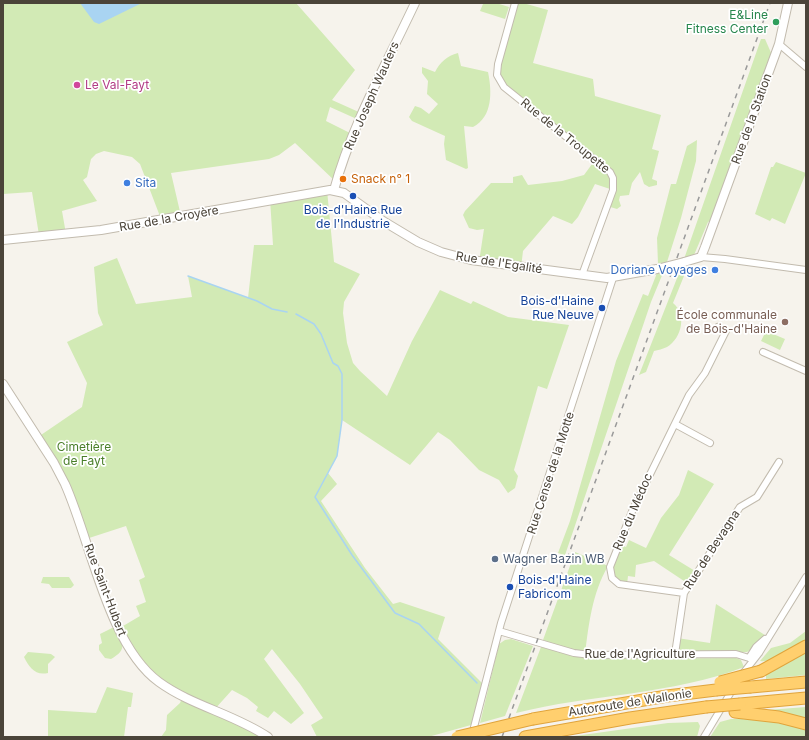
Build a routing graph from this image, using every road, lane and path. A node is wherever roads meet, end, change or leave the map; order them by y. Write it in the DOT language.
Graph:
graph roads {
  1 [pos="415,3"];
  2 [pos="515,3"];
  3 [pos="788,3"];
  4 [pos="779,44"];
  5 [pos="806,67"];
  6 [pos="334,190"];
  7 [pos="3,240"];
  8 [pos="698,258"];
  9 [pos="806,270"];
  10 [pos="582,275"];
  11 [pos="613,278"];
  12 [pos="718,327"];
  13 [pos="762,352"];
  14 [pos="806,371"];
  15 [pos="3,384"];
  16 [pos="674,424"];
  17 [pos="710,443"];
  18 [pos="779,462"];
  19 [pos="806,578"];
  20 [pos="684,593"];
  21 [pos="499,631"];
  22 [pos="806,646"];
  23 [pos="675,654"];
  24 [pos="749,657"];
  25 [pos="806,682"];
  26 [pos="718,686"];
  27 [pos="806,698"];
  28 [pos="738,708"];
  29 [pos="806,724"];
  30 [pos="268,737"];
  31 [pos="457,737"];
  32 [pos="470,737"];
  33 [pos="526,737"];
  34 [pos="704,737"];
  1 -- 6 [label="street, Rue Joseph Wauters"];
  2 -- 10 [label="street, Rue de la Troupette"];
  3 -- 4 [label="street, Rue de la Station"];
  4 -- 5 [label="street"];
  4 -- 8 [label="street, Rue de la Station"];
  6 -- 7 [label="street, Rue de la Croyère"];
  6 -- 10 [label="street, Rue de l'Egalité"];
  8 -- 9 [label="street"];
  8 -- 11 [label="street, Rue de l'Egalité, bridge"];
  10 -- 11 [label="street, Rue de l'Egalité"];
  11 -- 21 [label="street, Rue Cense de la Motte"];
  12 -- 16 [label="street, Rue du Médoc"];
  13 -- 14 [label="street"];
  15 -- 30 [label="street, Rue Saint-Hubert"];
  16 -- 17 [label="street"];
  16 -- 20 [label="street, Rue du Médoc"];
  18 -- 20 [label="street, Rue de Bevagna"];
  19 -- 24 [label="street"];
  20 -- 23 [label="street, Rue de Bevagna"];
  21 -- 23 [label="street, Rue de l'Agriculture"];
  21 -- 32 [label="street, Rue Cense de la Motte"];
  22 -- 26 [label="highway, bridge"];
  23 -- 24 [label="street, Rue de l'Agriculture"];
  24 -- 34 [label="street"];
  25 -- 26 [label="highway, bridge"];
  26 -- 31 [label="highway, Autoroute de Wallonie, bridge"];
  27 -- 28 [label="highway, Autoroute de Wallonie"];
  28 -- 29 [label="highway"];
  28 -- 33 [label="highway, Autoroute de Wallonie, bridge"];
}
